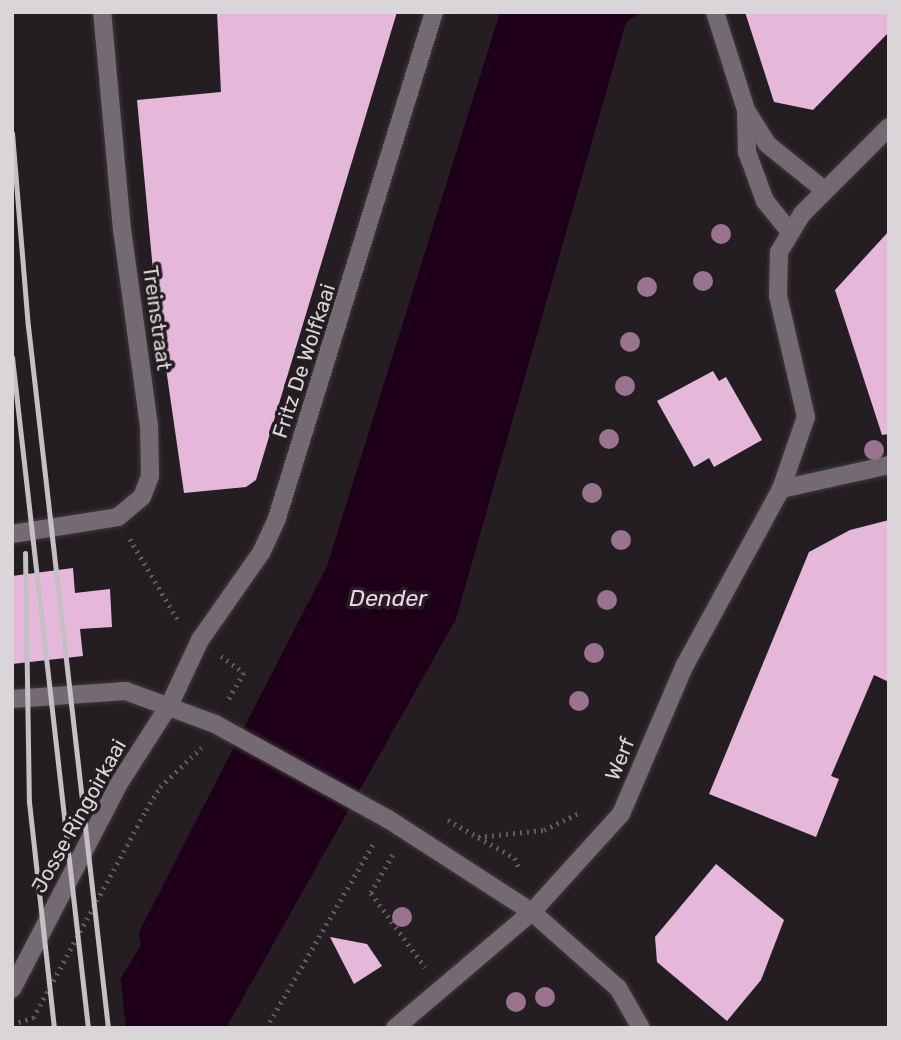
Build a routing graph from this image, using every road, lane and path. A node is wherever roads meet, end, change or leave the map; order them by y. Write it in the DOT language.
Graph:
graph roads {
  1 [pos="102,12"];
  2 [pos="434,12"];
  3 [pos="715,12"];
  4 [pos="746,110"];
  5 [pos="889,127"];
  6 [pos="824,190"];
  7 [pos="790,232"];
  8 [pos="889,465"];
  9 [pos="781,489"];
  10 [pos="118,517"];
  11 [pos="12,534"];
  12 [pos="177,621"];
  13 [pos="221,656"];
  14 [pos="12,699"];
  15 [pos="227,703"];
  16 [pos="170,704"];
  17 [pos="200,750"];
  18 [pos="589,807"];
  19 [pos="378,836"];
  20 [pos="478,837"];
  21 [pos="387,865"];
  22 [pos="532,912"];
  23 [pos="430,974"];
  24 [pos="12,989"];
  25 [pos="12,1024"];
  26 [pos="266,1028"];
  27 [pos="395,1028"];
  28 [pos="641,1028"];
  1 -- 10 [label="street, Treinstraat"];
  2 -- 16 [label="street, Fritz De Wolfkaai"];
  3 -- 4 [label="street"];
  4 -- 6 [label="street"];
  4 -- 7 [label="street"];
  5 -- 6 [label="street, Werf"];
  6 -- 7 [label="street, Werf"];
  7 -- 9 [label="street, Werf"];
  8 -- 9 [label="street"];
  9 -- 22 [label="street, Werf"];
  10 -- 11 [label="street"];
  10 -- 12 [label="path"];
  13 -- 15 [label="path"];
  14 -- 16 [label="street"];
  16 -- 22 [label="street"];
  16 -- 24 [label="street, Josse Ringoirkaai"];
  17 -- 25 [label="path"];
  18 -- 20 [label="path"];
  19 -- 26 [label="path"];
  21 -- 23 [label="path"];
  22 -- 27 [label="street, Werf"];
  22 -- 28 [label="street"];
}
